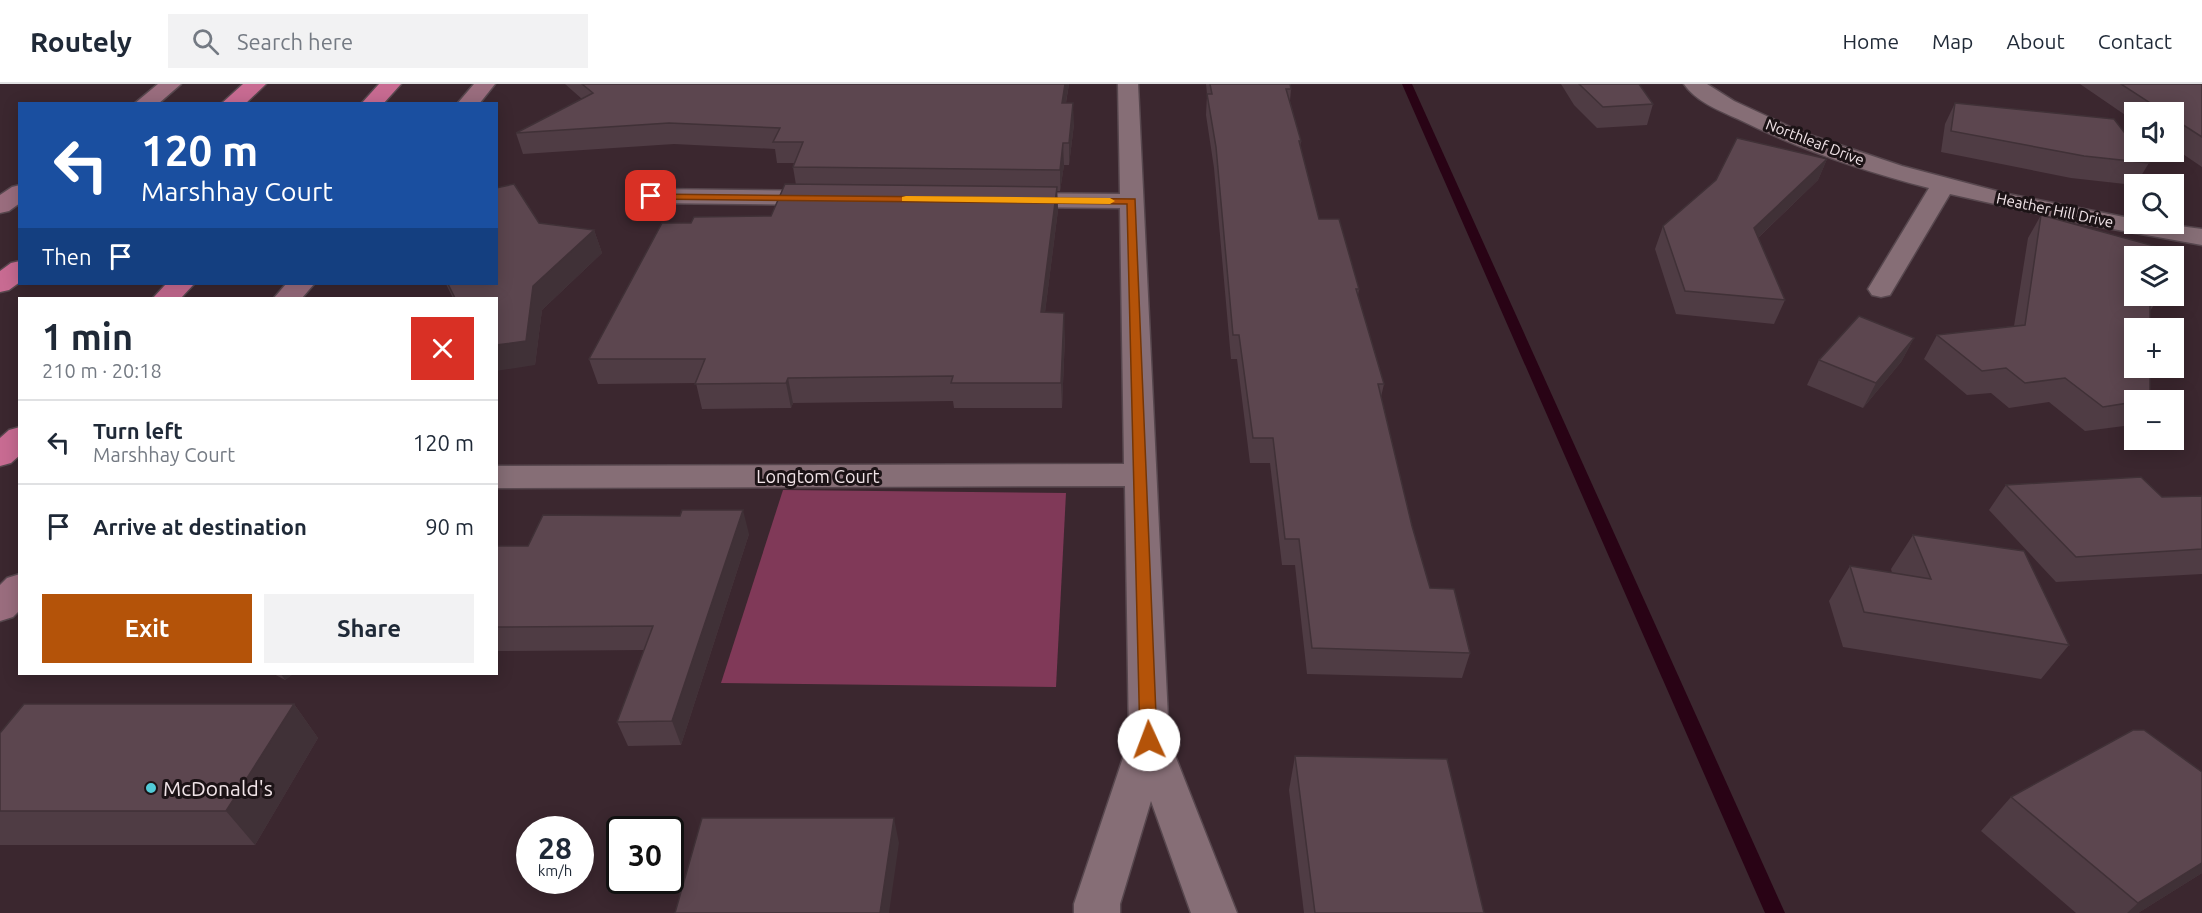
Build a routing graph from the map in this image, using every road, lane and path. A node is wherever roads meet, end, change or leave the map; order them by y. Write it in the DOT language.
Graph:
graph roads {
  1 [pos="171,84"];
  2 [pos="256,84"];
  3 [pos="392,84"];
  4 [pos="485,84"];
  5 [pos="1128,84"];
  6 [pos="1694,84"];
  7 [pos="147,102"];
  8 [pos="234,102"];
  9 [pos="373,102"];
  10 [pos="469,102"];
  11 [pos="1943,185"];
  12 [pos="18,193"];
  13 [pos="651,196"];
  14 [pos="843,198"];
  15 [pos="987,200"];
  16 [pos="1131,201"];
  17 [pos="0,206"];
  18 [pos="2202,237"];
  19 [pos="18,270"];
  20 [pos="0,284"];
  21 [pos="180,285"];
  22 [pos="300,285"];
  23 [pos="1881,289"];
  24 [pos="167,297"];
  25 [pos="288,297"];
  26 [pos="18,439"];
  27 [pos="0,456"];
  28 [pos="1140,475"];
  29 [pos="498,477"];
  30 [pos="18,589"];
  31 [pos="0,608"];
  32 [pos="1149,740"];
  33 [pos="1097,913"];
  34 [pos="1214,913"];
  1 -- 7 [label="main road"];
  2 -- 8 [label="highway"];
  3 -- 9 [label="highway"];
  4 -- 10 [label="main road"];
  5 -- 16 [label="street"];
  6 -- 11 [label="street, Northleaf Drive"];
  11 -- 18 [label="street, Heather Hill Drive"];
  11 -- 23 [label="street"];
  12 -- 17 [label="main road"];
  13 -- 14 [label="street"];
  15 -- 16 [label="street"];
  16 -- 28 [label="street"];
  19 -- 20 [label="highway"];
  21 -- 24 [label="highway"];
  22 -- 25 [label="main road"];
  26 -- 27 [label="highway"];
  28 -- 29 [label="street, Longtom Court"];
  28 -- 32 [label="street"];
  30 -- 31 [label="main road"];
  32 -- 33 [label="street"];
  32 -- 34 [label="street"];
}
